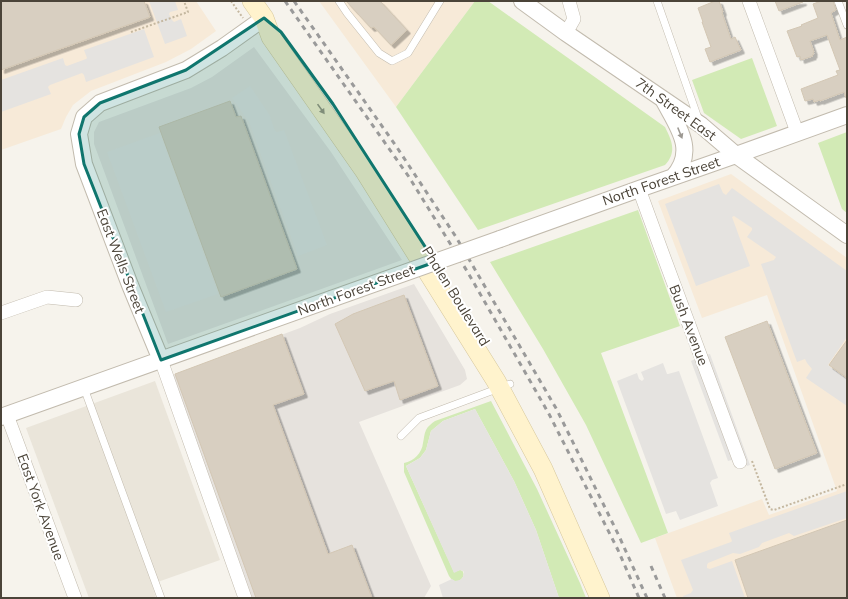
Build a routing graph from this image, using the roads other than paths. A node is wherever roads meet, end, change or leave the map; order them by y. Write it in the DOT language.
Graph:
graph roads {
  1 [pos="339,1"];
  2 [pos="440,1"];
  3 [pos="522,1"];
  4 [pos="569,1"];
  5 [pos="657,1"];
  6 [pos="749,1"];
  7 [pos="838,1"];
  8 [pos="246,7"];
  9 [pos="264,18"];
  10 [pos="847,25"];
  11 [pos="566,33"];
  12 [pos="662,98"];
  13 [pos="847,115"];
  14 [pos="701,125"];
  15 [pos="797,132"];
  16 [pos="736,155"];
  17 [pos="672,177"];
  18 [pos="639,189"];
  19 [pos="847,234"];
  20 [pos="76,300"];
  21 [pos="1,313"];
  22 [pos="161,360"];
  23 [pos="505,385"];
  24 [pos="84,388"];
  25 [pos="4,416"];
  26 [pos="401,436"];
  27 [pos="745,459"];
  28 [pos="75,598"];
  29 [pos="161,598"];
  30 [pos="245,598"];
  31 [pos="600,598"];
  32 [pos="609,598"];
  1 -- 2 [label="lane"];
  3 -- 11 [label="street, 7th Street East"];
  4 -- 11 [label="street"];
  5 -- 14 [label="lane"];
  6 -- 15 [label="street"];
  7 -- 10 [label="lane"];
  8 -- 9 [label="main road, Phalen Boulevard"];
  9 -- 22 [label="street, East Wells Street"];
  9 -- 23 [label="main road, Phalen Boulevard"];
  11 -- 12 [label="street, 7th Street East"];
  12 -- 14 [label="street, 7th Street East"];
  12 -- 17 [label="street, one-way"];
  13 -- 15 [label="street, North Forest Street"];
  14 -- 16 [label="street, 7th Street East"];
  15 -- 16 [label="street, North Forest Street"];
  16 -- 17 [label="street, North Forest Street"];
  16 -- 19 [label="street, 7th Street East"];
  17 -- 18 [label="street, North Forest Street"];
  18 -- 22 [label="street, North Forest Street, bridge"];
  18 -- 27 [label="street, Bush Avenue"];
  20 -- 21 [label="street"];
  22 -- 24 [label="street, North Forest Street"];
  22 -- 30 [label="street, East Wells Street"];
  23 -- 26 [label="lane"];
  23 -- 31 [label="main road, Phalen Boulevard"];
  23 -- 32 [label="main road, Phalen Boulevard"];
  24 -- 25 [label="street, North Forest Street"];
  24 -- 29 [label="lane"];
  25 -- 28 [label="street, East York Avenue"];
}
